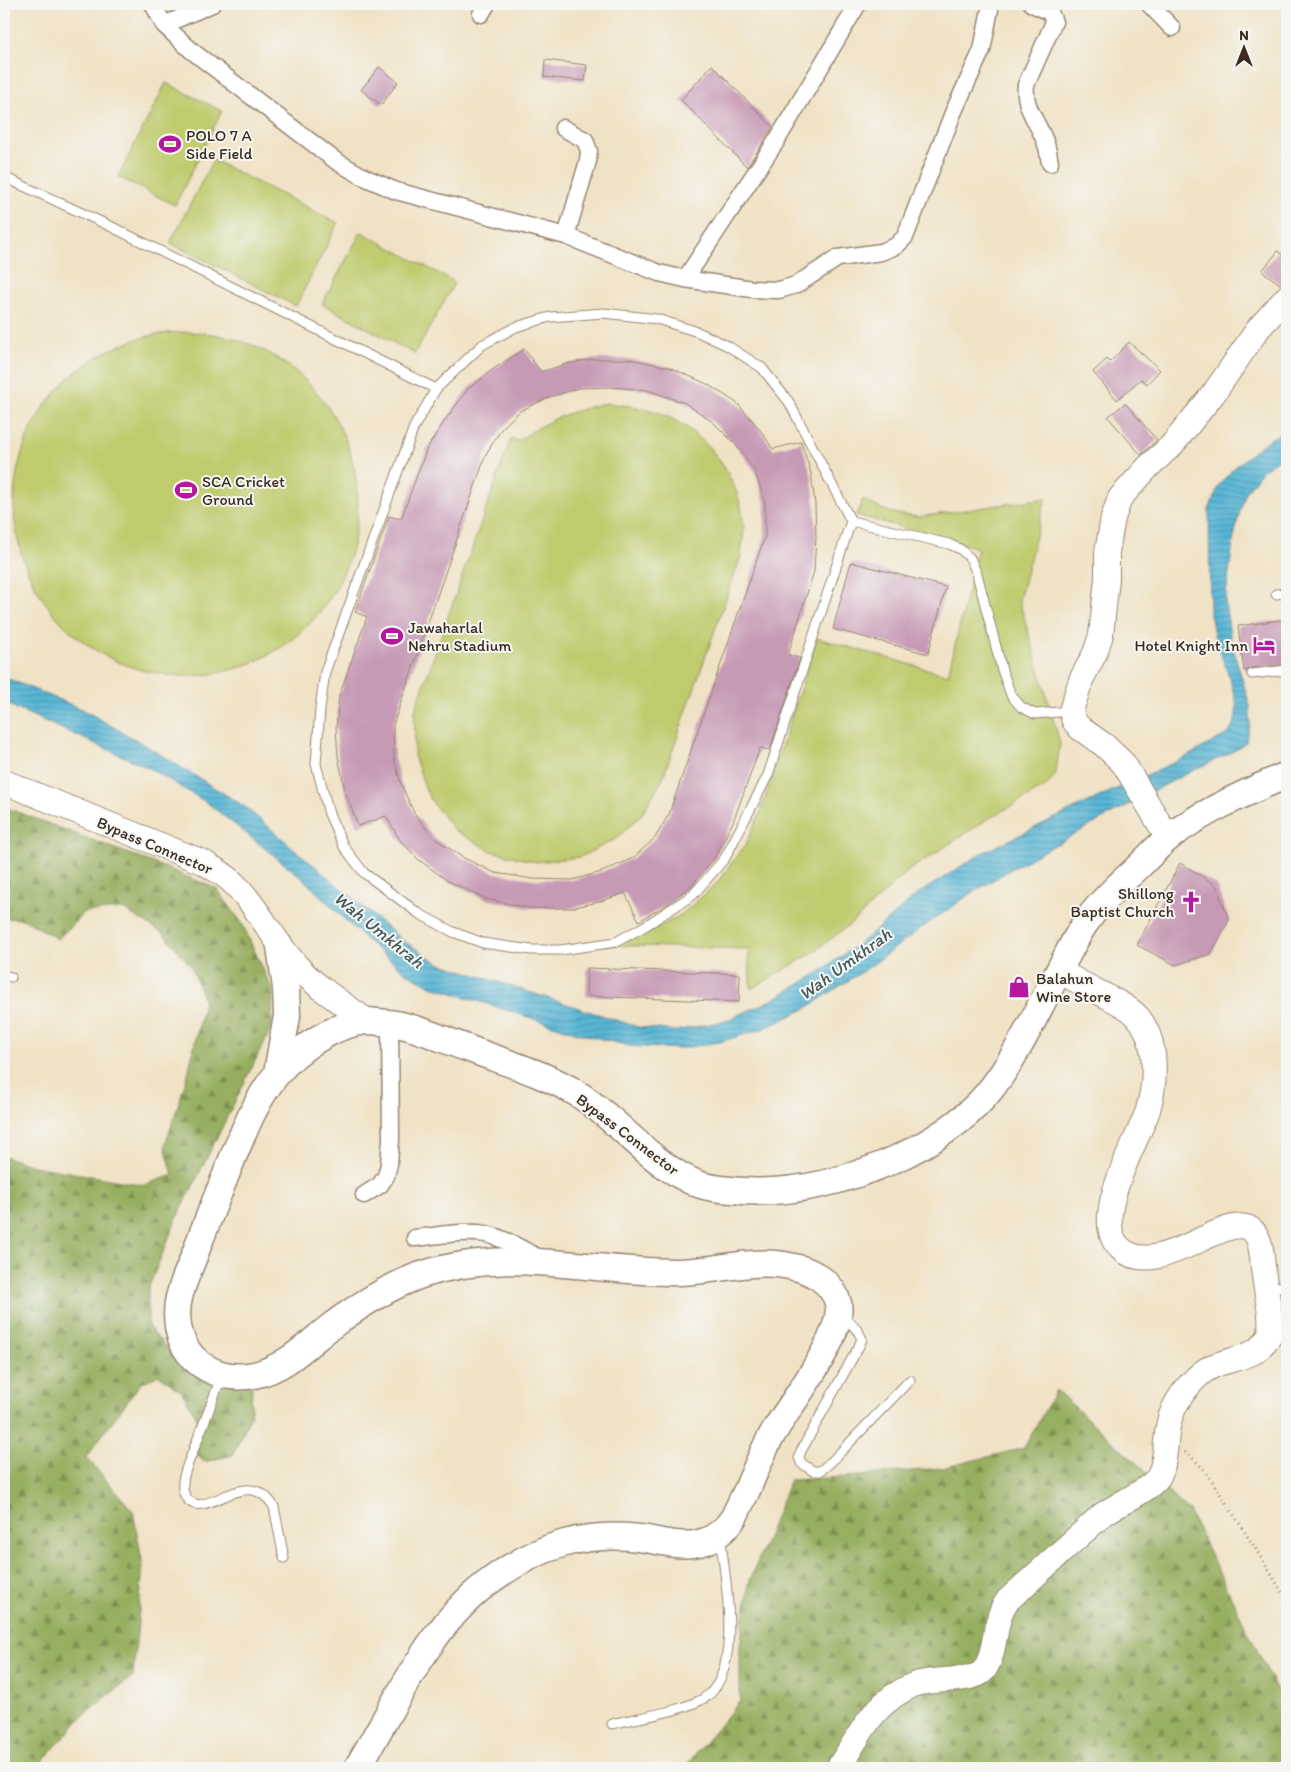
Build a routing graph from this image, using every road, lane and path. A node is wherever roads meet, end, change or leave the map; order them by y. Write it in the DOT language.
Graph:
graph roads {
  1 [pos="153,4"];
  2 [pos="212,4"];
  3 [pos="858,4"];
  4 [pos="991,4"];
  5 [pos="1032,4"];
  6 [pos="1149,4"];
  7 [pos="164,25"];
  8 [pos="1172,28"];
  9 [pos="563,128"];
  10 [pos="1050,163"];
  11 [pos="4,177"];
  12 [pos="566,236"];
  13 [pos="685,279"];
  14 [pos="1287,297"];
  15 [pos="436,389"];
  16 [pos="851,521"];
  17 [pos="1287,593"];
  18 [pos="1276,594"];
  19 [pos="1287,670"];
  20 [pos="1252,674"];
  21 [pos="1071,711"];
  22 [pos="1287,775"];
  23 [pos="4,782"];
  24 [pos="1168,838"];
  25 [pos="280,947"];
  26 [pos="1059,971"];
  27 [pos="378,1022"];
  28 [pos="277,1073"];
  29 [pos="364,1195"];
  30 [pos="415,1238"];
  31 [pos="547,1262"];
  32 [pos="1276,1287"];
  33 [pos="839,1312"];
  34 [pos="222,1375"];
  35 [pos="910,1380"];
  36 [pos="1166,1440"];
  37 [pos="719,1534"];
  38 [pos="284,1558"];
  39 [pos="1287,1601"];
  40 [pos="612,1724"];
  41 [pos="357,1768"];
  42 [pos="838,1768"];
  1 -- 7 [label="street"];
  2 -- 7 [label="street"];
  3 -- 13 [label="street"];
  4 -- 13 [label="street"];
  5 -- 10 [label="street"];
  6 -- 8 [label="street"];
  7 -- 12 [label="street"];
  9 -- 12 [label="street"];
  11 -- 15 [label="lane"];
  12 -- 13 [label="street"];
  14 -- 21 [label="street"];
  15 -- 16 [label="lane"];
  15 -- 16 [label="lane"];
  16 -- 21 [label="lane"];
  17 -- 18 [label="lane"];
  19 -- 20 [label="lane"];
  21 -- 24 [label="street"];
  22 -- 24 [label="main road, Bypass Connector"];
  23 -- 25 [label="street, Bypass Connector"];
  24 -- 26 [label="main road, Bypass Connector"];
  25 -- 27 [label="street, Bypass Connector"];
  25 -- 28 [label="main road"];
  26 -- 27 [label="main road, Bypass Connector"];
  26 -- 32 [label="street"];
  27 -- 28 [label="main road"];
  27 -- 29 [label="street"];
  28 -- 34 [label="main road"];
  30 -- 31 [label="street"];
  31 -- 33 [label="main road"];
  31 -- 34 [label="main road"];
  32 -- 36 [label="street"];
  33 -- 35 [label="lane"];
  33 -- 37 [label="main road"];
  34 -- 38 [label="lane"];
  36 -- 39 [label="path"];
  36 -- 42 [label="street"];
  37 -- 40 [label="lane"];
  37 -- 41 [label="main road"];
}
